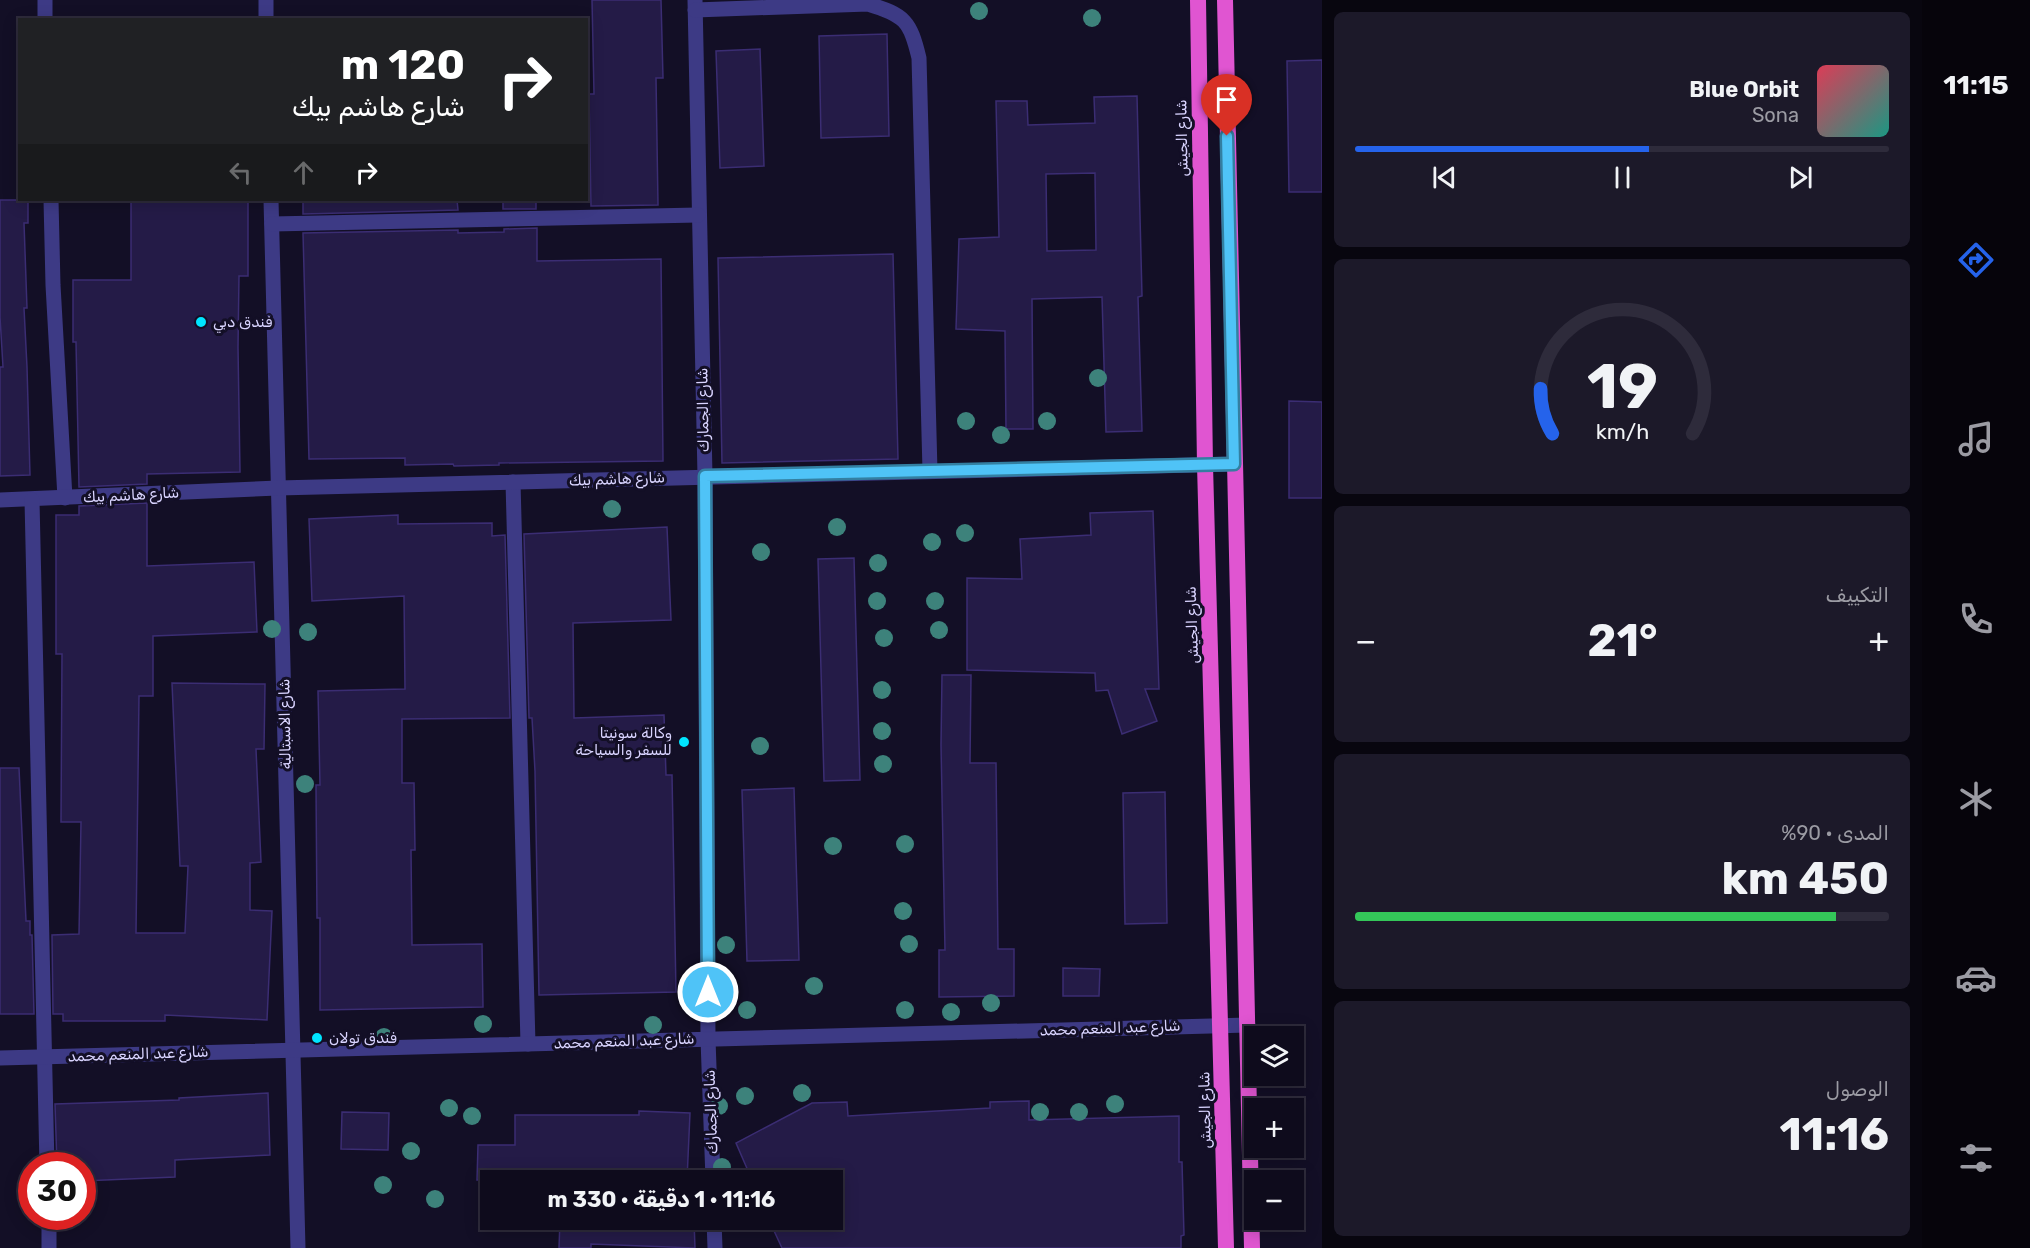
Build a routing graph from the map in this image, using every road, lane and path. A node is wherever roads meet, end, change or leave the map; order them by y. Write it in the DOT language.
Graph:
graph roads {
  1 [pos="45,0"];
  2 [pos="266,0"];
  3 [pos="1198,0"];
  4 [pos="1225,0"];
  5 [pos="695,5"];
  6 [pos="45,18"];
  7 [pos="266,18"];
  8 [pos="51,201"];
  9 [pos="271,201"];
  10 [pos="698,215"];
  11 [pos="272,224"];
  12 [pos="1232,363"];
  13 [pos="1203,364"];
  14 [pos="1234,464"];
  15 [pos="1205,465"];
  16 [pos="930,471"];
  17 [pos="705,476"];
  18 [pos="513,482"];
  19 [pos="278,488"];
  20 [pos="65,498"];
  21 [pos="0,500"];
  22 [pos="32,500"];
  23 [pos="1221,1025"];
  24 [pos="1248,1025"];
  25 [pos="708,1039"];
  26 [pos="528,1044"];
  27 [pos="293,1050"];
  28 [pos="44,1057"];
  29 [pos="0,1058"];
  30 [pos="47,1152"];
  31 [pos="713,1170"];
  32 [pos="49,1230"];
  33 [pos="714,1230"];
  34 [pos="49,1248"];
  35 [pos="298,1248"];
  36 [pos="715,1248"];
  37 [pos="1226,1248"];
  38 [pos="1252,1248"];
  1 -- 6 [label="street"];
  2 -- 7 [label="street"];
  3 -- 13 [label="highway, شارع الجيش"];
  4 -- 12 [label="highway"];
  5 -- 10 [label="street, شارع الجمارك"];
  5 -- 16 [label="street"];
  8 -- 20 [label="street"];
  9 -- 11 [label="street, شارع الاسبتالية"];
  10 -- 11 [label="street"];
  10 -- 17 [label="street, شارع الجمارك"];
  11 -- 19 [label="street, شارع الاسبتالية"];
  12 -- 13 [label="highway"];
  12 -- 14 [label="highway"];
  13 -- 15 [label="highway, شارع الجيش"];
  14 -- 15 [label="street, شارع هاشم بيك"];
  14 -- 24 [label="highway"];
  15 -- 16 [label="street, شارع هاشم بيك"];
  15 -- 23 [label="highway, شارع الجيش"];
  16 -- 17 [label="street, شارع هاشم بيك"];
  17 -- 18 [label="street, شارع هاشم بيك"];
  17 -- 25 [label="street, شارع الجمارك"];
  18 -- 19 [label="street, شارع هاشم بيك"];
  18 -- 26 [label="street"];
  19 -- 20 [label="street, شارع هاشم بيك"];
  19 -- 27 [label="street, شارع الاسبتالية"];
  20 -- 22 [label="street, شارع هاشم بيك"];
  21 -- 22 [label="street, شارع هاشم بيك"];
  22 -- 28 [label="street"];
  23 -- 24 [label="street, شارع عبد المنعم محمد"];
  23 -- 25 [label="street, شارع عبد المنعم محمد"];
  23 -- 37 [label="highway, شارع الجيش"];
  24 -- 38 [label="highway"];
  25 -- 26 [label="street, شارع عبد المنعم محمد"];
  25 -- 31 [label="street, شارع الجمارك"];
  26 -- 27 [label="street, شارع عبد المنعم محمد"];
  27 -- 28 [label="street, شارع عبد المنعم محمد"];
  27 -- 35 [label="street, شارع الاسبتالية"];
  28 -- 29 [label="street, شارع عبد المنعم محمد"];
  28 -- 30 [label="street"];
  32 -- 34 [label="street"];
  33 -- 36 [label="street"];
}
